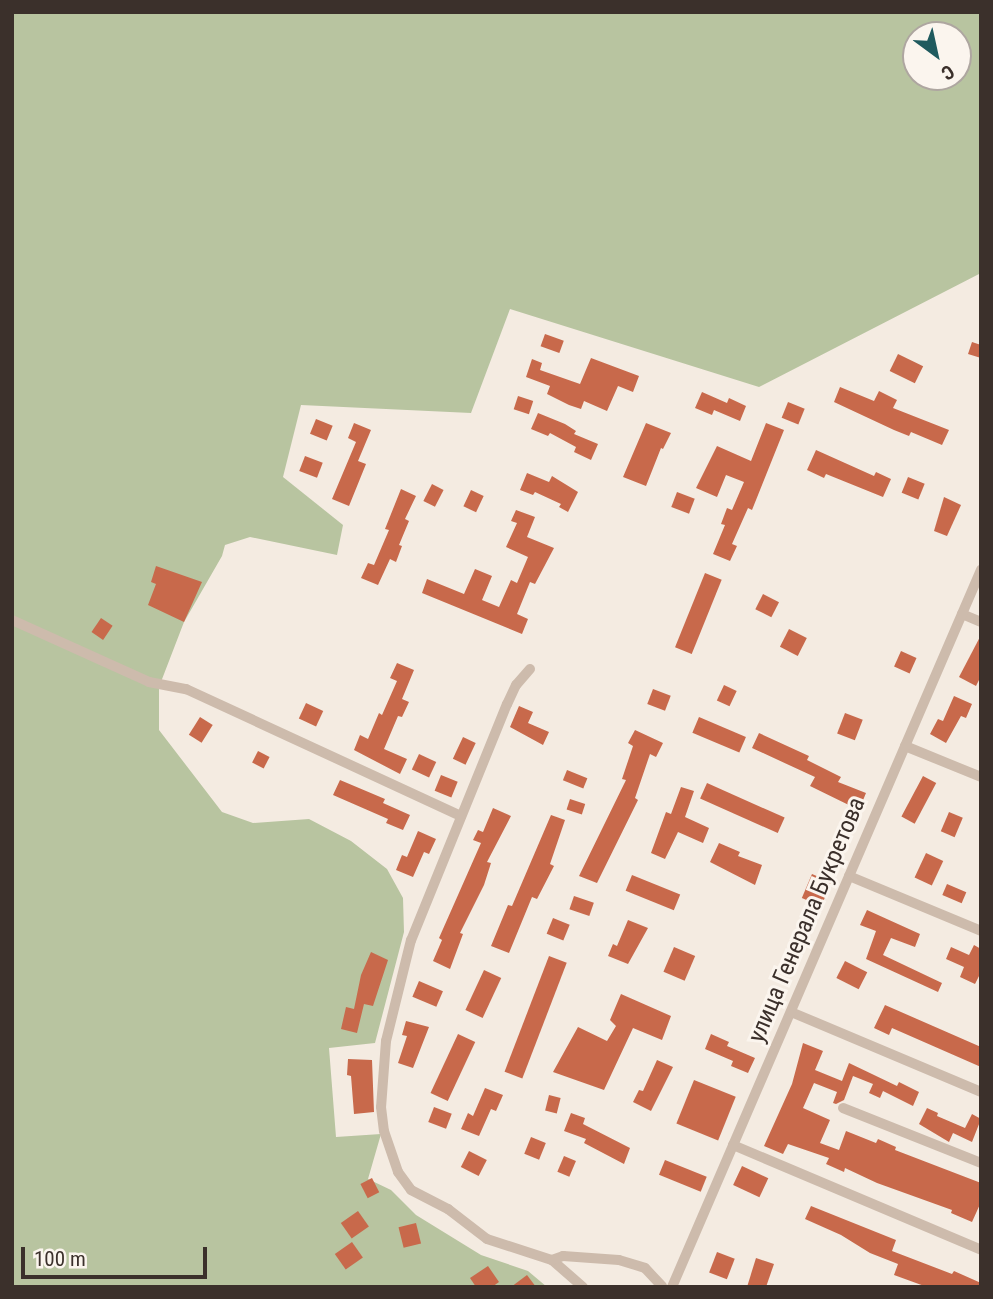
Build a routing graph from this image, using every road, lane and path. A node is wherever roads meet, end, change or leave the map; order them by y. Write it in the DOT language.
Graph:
graph roads {
  1 [pos="981,570"];
  2 [pos="962,614"];
  3 [pos="12,620"];
  4 [pos="981,622"];
  5 [pos="530,669"];
  6 [pos="905,746"];
  7 [pos="981,777"];
  8 [pos="461,816"];
  9 [pos="849,876"];
  10 [pos="981,931"];
  11 [pos="790,1012"];
  12 [pos="981,1092"];
  13 [pos="843,1108"];
  14 [pos="733,1145"];
  15 [pos="981,1163"];
  16 [pos="981,1250"];
  17 [pos="552,1260"];
  18 [pos="662,1286"];
  19 [pos="583,1287"];
  20 [pos="671,1287"];
  1 -- 2 [label="street, улица Генерала Букретова"];
  2 -- 4 [label="street"];
  2 -- 6 [label="street, улица Генерала Букретова"];
  3 -- 8 [label="street"];
  5 -- 8 [label="street"];
  6 -- 7 [label="street"];
  6 -- 9 [label="street, улица Генерала Букретова"];
  8 -- 17 [label="street"];
  9 -- 10 [label="street"];
  9 -- 11 [label="street, улица Генерала Букретова"];
  11 -- 12 [label="street"];
  11 -- 14 [label="street, улица Генерала Букретова"];
  13 -- 15 [label="street"];
  14 -- 16 [label="street"];
  14 -- 20 [label="street, улица Генерала Букретова"];
  17 -- 18 [label="street"];
  17 -- 19 [label="street"];
  18 -- 20 [label="street"];
}
